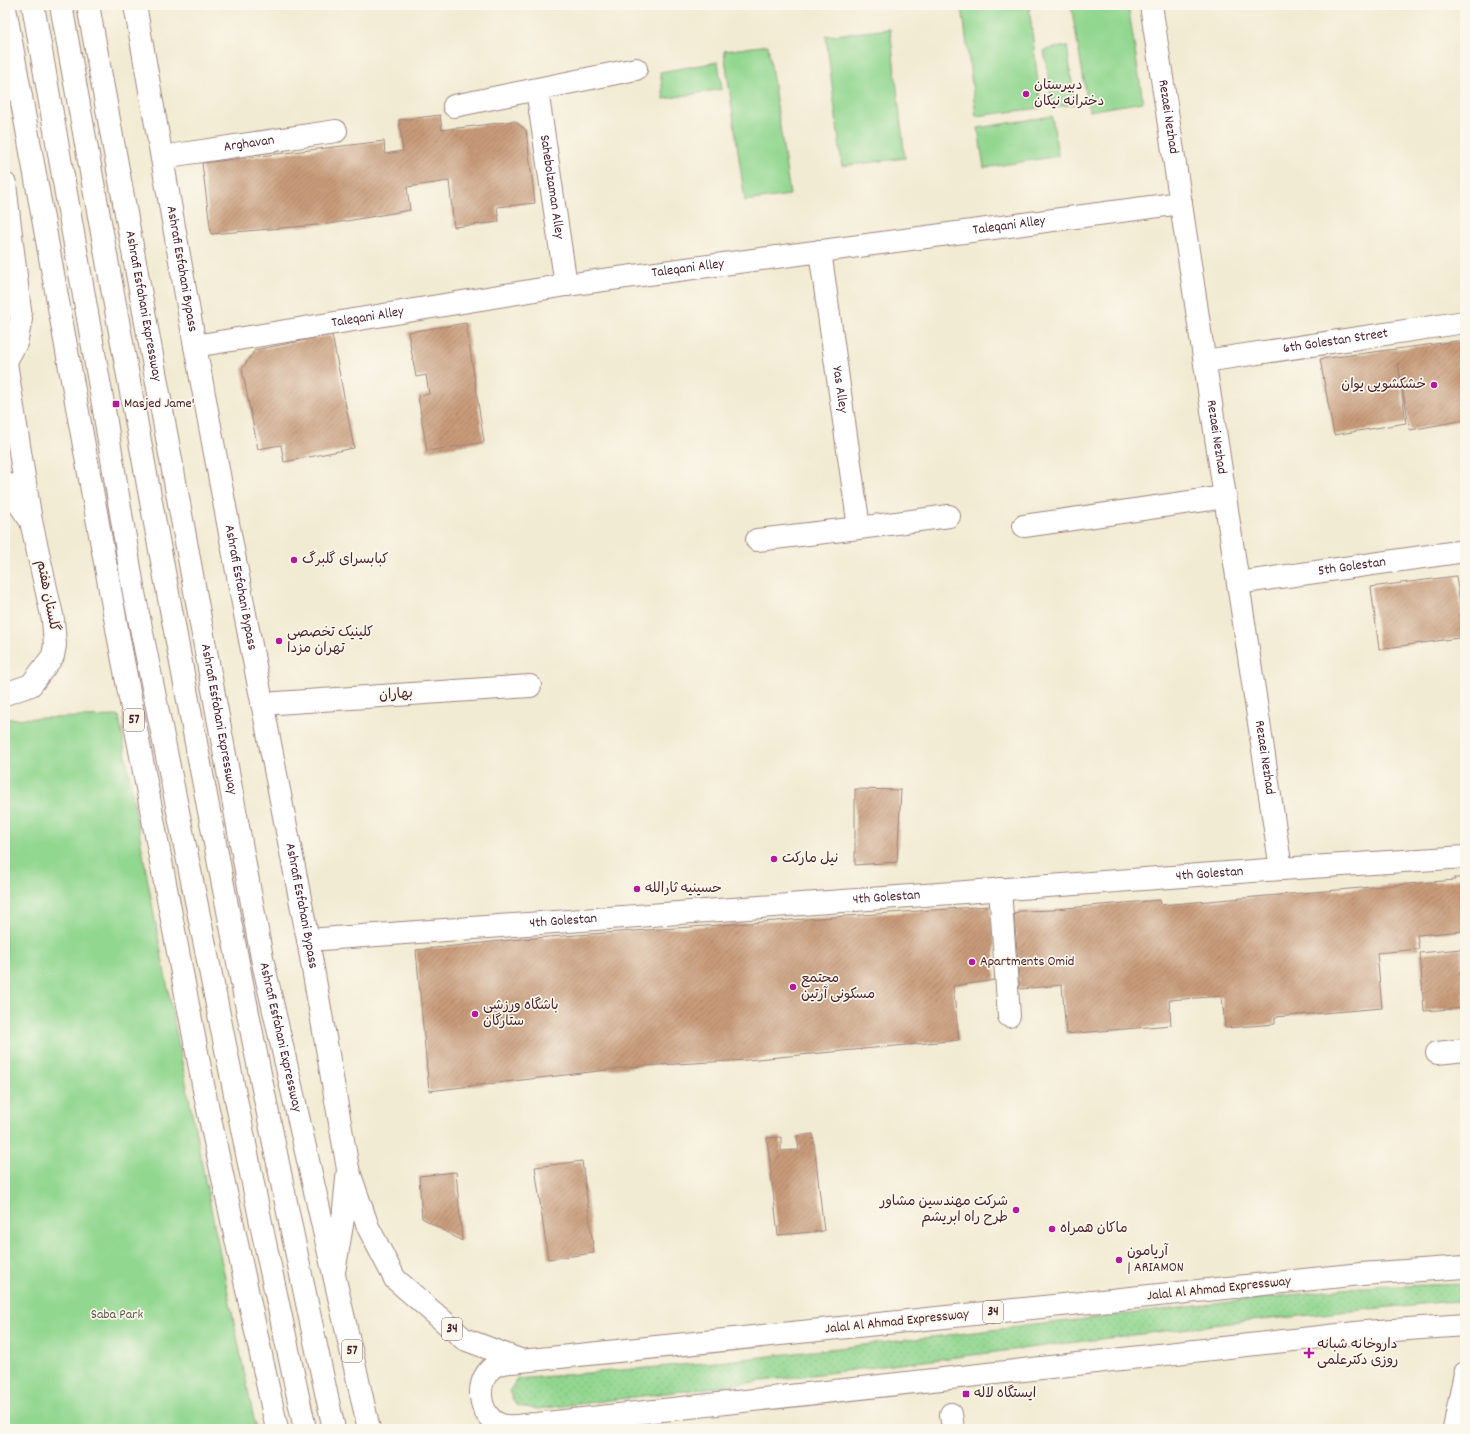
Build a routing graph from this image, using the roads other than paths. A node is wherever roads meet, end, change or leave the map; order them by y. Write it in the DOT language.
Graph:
graph roads {
  1 [pos="33,5"];
  2 [pos="61,5"];
  3 [pos="88,5"];
  4 [pos="135,5"];
  5 [pos="1151,5"];
  6 [pos="5,8"];
  7 [pos="11,42"];
  8 [pos="636,69"];
  9 [pos="537,90"];
  10 [pos="5,93"];
  11 [pos="454,106"];
  12 [pos="336,131"];
  13 [pos="162,157"];
  14 [pos="5,184"];
  15 [pos="1181,203"];
  16 [pos="820,251"];
  17 [pos="566,285"];
  18 [pos="1465,322"];
  19 [pos="195,346"];
  20 [pos="1205,361"];
  21 [pos="5,363"];
  22 [pos="5,483"];
  23 [pos="1225,496"];
  24 [pos="949,516"];
  25 [pos="31,521"];
  26 [pos="1024,526"];
  27 [pos="859,528"];
  28 [pos="757,540"];
  29 [pos="1465,551"];
  30 [pos="1238,583"];
  31 [pos="530,686"];
  32 [pos="5,694"];
  33 [pos="262,704"];
  34 [pos="1465,857"];
  35 [pos="1282,869"];
  36 [pos="1000,889"];
  37 [pos="308,940"];
  38 [pos="1009,1016"];
  39 [pos="1465,1050"];
  40 [pos="1437,1054"];
  41 [pos="348,1169"];
  42 [pos="1465,1267"];
  43 [pos="334,1272"];
  44 [pos="1465,1325"];
  45 [pos="521,1361"];
  46 [pos="1465,1373"];
  47 [pos="532,1426"];
  48 [pos="277,1429"];
  49 [pos="305,1429"];
  50 [pos="334,1429"];
  51 [pos="369,1429"];
  52 [pos="1454,1429"];
  1 -- 49 [label="main road"];
  2 -- 50 [label="main road"];
  3 -- 43 [label="main road, Ashrafi Esfahani Expressway / 57"];
  4 -- 13 [label="main road, Ashrafi Esfahani Bypass"];
  5 -- 15 [label="main road, Rezaei Nezhad"];
  6 -- 7 [label="main road, 57"];
  7 -- 10 [label="main road"];
  7 -- 48 [label="main road, 57"];
  8 -- 9 [label="main road"];
  9 -- 11 [label="main road"];
  9 -- 17 [label="main road, Sahebolzaman Alley"];
  12 -- 13 [label="main road, Arghavan"];
  13 -- 19 [label="main road, Ashrafi Esfahani Bypass"];
  14 -- 21 [label="main road"];
  15 -- 16 [label="main road, Taleqani Alley"];
  15 -- 20 [label="main road, Rezaei Nezhad"];
  16 -- 17 [label="main road, Taleqani Alley"];
  16 -- 27 [label="main road, Yas Alley"];
  17 -- 19 [label="main road, Taleqani Alley"];
  18 -- 20 [label="main road, 6th Golestan Street"];
  19 -- 33 [label="main road, Ashrafi Esfahani Bypass"];
  20 -- 23 [label="main road, Rezaei Nezhad"];
  21 -- 25 [label="main road, گلستان هفتم"];
  22 -- 25 [label="main road"];
  23 -- 26 [label="main road"];
  23 -- 30 [label="main road, Rezaei Nezhad"];
  24 -- 27 [label="main road"];
  25 -- 32 [label="main road, گلستان هفتم"];
  27 -- 28 [label="main road"];
  29 -- 30 [label="main road, 5th Golestan"];
  30 -- 35 [label="main road, Rezaei Nezhad"];
  31 -- 33 [label="main road, بهاران"];
  33 -- 37 [label="main road, Ashrafi Esfahani Bypass"];
  34 -- 35 [label="main road, 4th Golestan"];
  35 -- 36 [label="main road, 4th Golestan"];
  36 -- 37 [label="main road, 4th Golestan"];
  36 -- 38 [label="main road"];
  37 -- 41 [label="main road, Ashrafi Esfahani Bypass"];
  39 -- 40 [label="main road"];
  41 -- 43 [label="main road"];
  41 -- 45 [label="main road, 34"];
  42 -- 45 [label="main road, Jalal Al Ahmad Expressway / 34"];
  43 -- 51 [label="main road, Ashrafi Esfahani Expressway / 57"];
  44 -- 47 [label="main road"];
  45 -- 47 [label="main road, Jalal Al Ahmad Expressway"];
  46 -- 52 [label="main road"];
}
